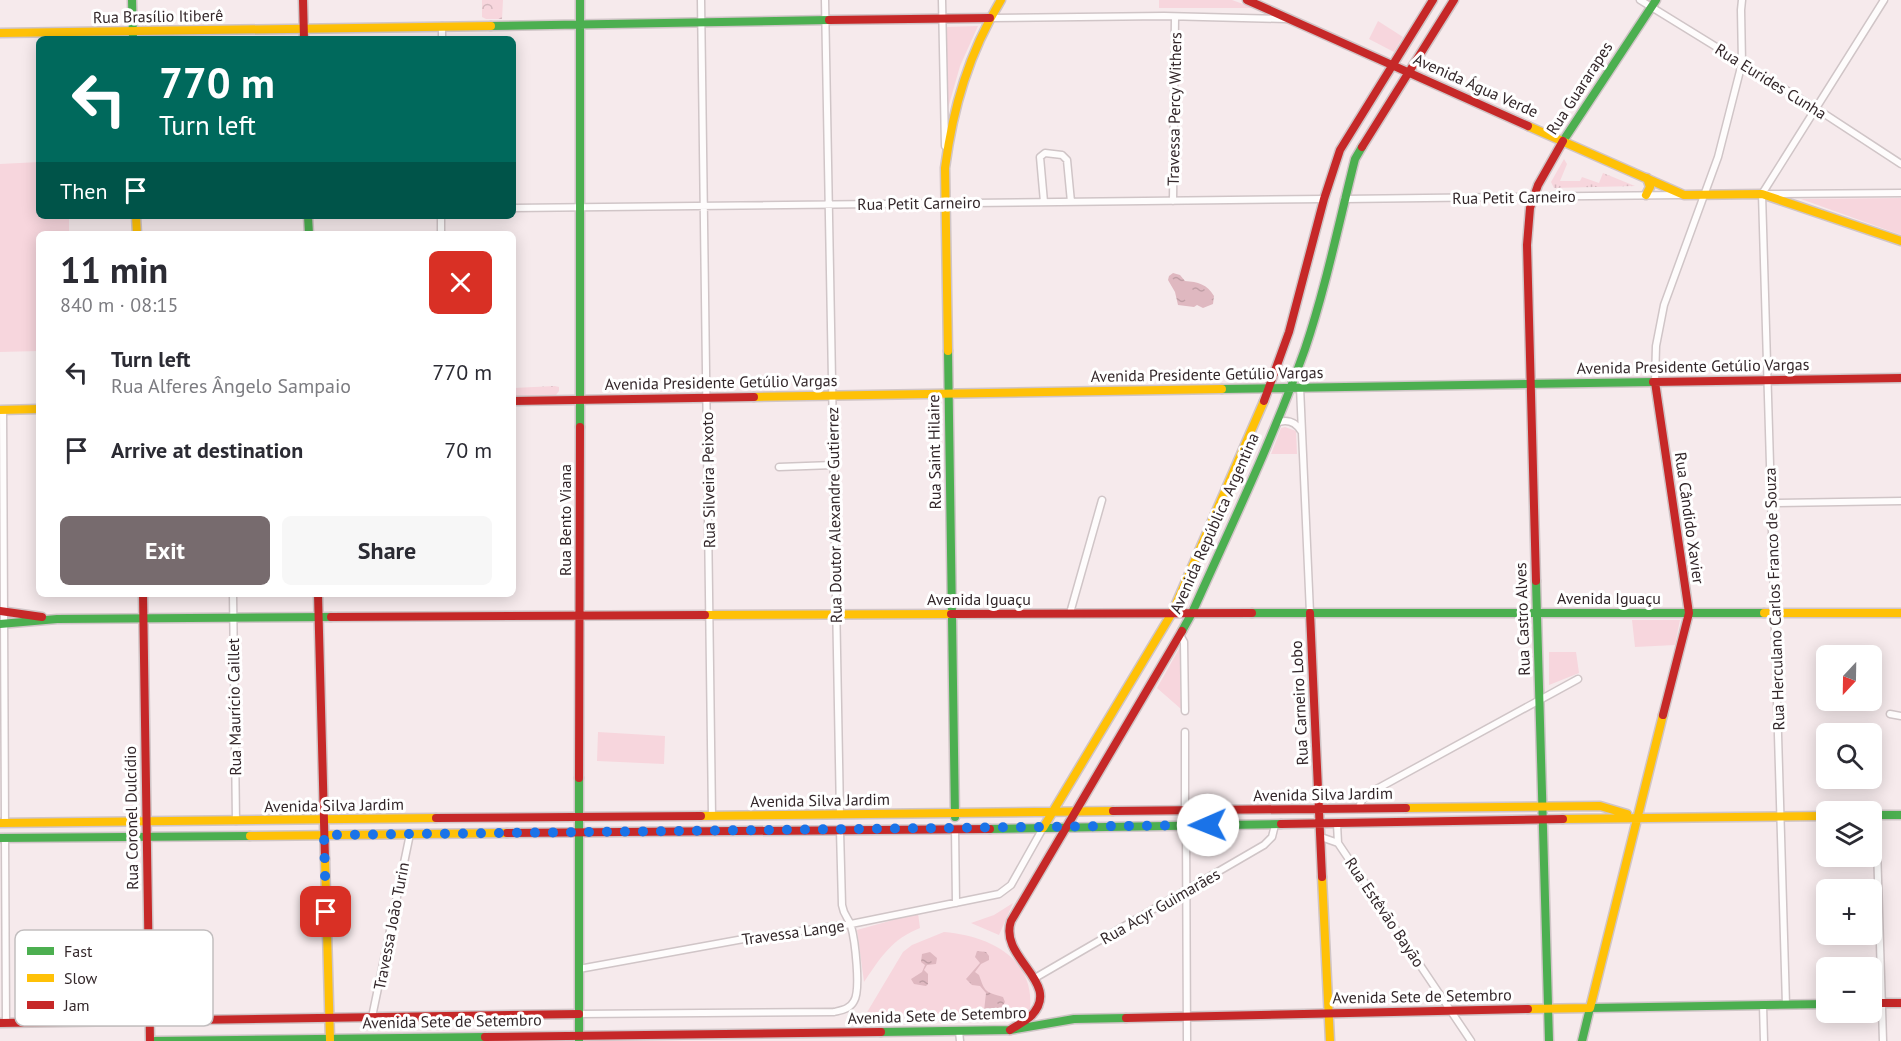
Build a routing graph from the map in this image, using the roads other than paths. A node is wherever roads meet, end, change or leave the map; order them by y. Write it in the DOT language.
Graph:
graph roads {
  1 [pos="132,0"];
  2 [pos="303,0"];
  3 [pos="580,0"];
  4 [pos="701,0"];
  5 [pos="825,0"];
  6 [pos="942,0"];
  7 [pos="1001,0"];
  8 [pos="1247,0"];
  9 [pos="1433,0"];
  10 [pos="1454,0"];
  11 [pos="1640,0"];
  12 [pos="1742,0"];
  13 [pos="1884,0"];
  14 [pos="1653,4"];
  15 [pos="1175,17"];
  16 [pos="990,18"];
  17 [pos="943,19"];
  18 [pos="825,20"];
  19 [pos="1289,20"];
  20 [pos="701,22"];
  21 [pos="580,24"];
  22 [pos="442,26"];
  23 [pos="304,28"];
  24 [pos="0,33"];
  25 [pos="133,35"];
  26 [pos="304,36"];
  27 [pos="442,36"];
  28 [pos="1393,63"];
  29 [pos="1742,63"];
  30 [pos="1410,71"];
  31 [pos="1817,109"];
  32 [pos="1563,140"];
  33 [pos="1901,164"];
  34 [pos="945,168"];
  35 [pos="1647,178"];
  36 [pos="1901,193"];
  37 [pos="1762,194"];
  38 [pos="1646,195"];
  39 [pos="1684,195"];
  40 [pos="1703,195"];
  41 [pos="1534,197"];
  42 [pos="1324,199"];
  43 [pos="1344,199"];
  44 [pos="1173,201"];
  45 [pos="1044,202"];
  46 [pos="1071,202"];
  47 [pos="945,203"];
  48 [pos="828,204"];
  49 [pos="704,206"];
  50 [pos="580,207"];
  51 [pos="516,208"];
  52 [pos="1901,241"];
  53 [pos="1901,378"];
  54 [pos="1768,380"];
  55 [pos="1655,382"];
  56 [pos="1531,384"];
  57 [pos="1299,387"];
  58 [pos="1270,388"];
  59 [pos="1289,388"];
  60 [pos="948,393"];
  61 [pos="832,395"];
  62 [pos="706,398"];
  63 [pos="516,400"];
  64 [pos="580,400"];
  65 [pos="36,409"];
  66 [pos="1,410"];
  67 [pos="1276,423"];
  68 [pos="1302,435"];
  69 [pos="833,465"];
  70 [pos="779,467"];
  71 [pos="1102,500"];
  72 [pos="1901,501"];
  73 [pos="1772,503"];
  74 [pos="142,597"];
  75 [pos="232,597"];
  76 [pos="318,597"];
  77 [pos="2,611"];
  78 [pos="1689,612"];
  79 [pos="1070,613"];
  80 [pos="1149,613"];
  81 [pos="1172,613"];
  82 [pos="1192,613"];
  83 [pos="1310,613"];
  84 [pos="1537,613"];
  85 [pos="1775,613"];
  86 [pos="1901,613"];
  87 [pos="836,614"];
  88 [pos="952,614"];
  89 [pos="710,615"];
  90 [pos="579,616"];
  91 [pos="319,617"];
  92 [pos="143,618"];
  93 [pos="233,618"];
  94 [pos="57,619"];
  95 [pos="2,624"];
  96 [pos="1160,633"];
  97 [pos="1180,635"];
  98 [pos="1578,679"];
  99 [pos="1539,698"];
  100 [pos="1185,711"];
  101 [pos="1890,714"];
  102 [pos="1901,716"];
  103 [pos="1185,732"];
  104 [pos="1542,807"];
  105 [pos="1320,809"];
  106 [pos="1358,809"];
  107 [pos="1185,811"];
  108 [pos="1052,812"];
  109 [pos="1073,812"];
  110 [pos="1097,812"];
  111 [pos="955,813"];
  112 [pos="840,814"];
  113 [pos="1882,815"];
  114 [pos="1901,815"];
  115 [pos="682,816"];
  116 [pos="712,816"];
  117 [pos="734,816"];
  118 [pos="1781,816"];
  119 [pos="1816,816"];
  120 [pos="579,817"];
  121 [pos="1638,817"];
  122 [pos="473,818"];
  123 [pos="324,820"];
  124 [pos="220,821"];
  125 [pos="236,821"];
  126 [pos="1543,821"];
  127 [pos="146,822"];
  128 [pos="3,823"];
  129 [pos="1320,824"];
  130 [pos="1337,824"];
  131 [pos="1275,825"];
  132 [pos="1185,826"];
  133 [pos="1065,827"];
  134 [pos="1116,827"];
  135 [pos="1043,828"];
  136 [pos="955,829"];
  137 [pos="840,830"];
  138 [pos="753,831"];
  139 [pos="579,832"];
  140 [pos="652,832"];
  141 [pos="483,833"];
  142 [pos="410,834"];
  143 [pos="324,835"];
  144 [pos="147,836"];
  145 [pos="201,836"];
  146 [pos="1321,837"];
  147 [pos="3,838"];
  148 [pos="1338,843"];
  149 [pos="1875,867"];
  150 [pos="1005,890"];
  151 [pos="1186,891"];
  152 [pos="956,903"];
  153 [pos="851,924"];
  154 [pos="149,930"];
  155 [pos="1876,957"];
  156 [pos="579,969"];
  157 [pos="1035,978"];
  158 [pos="1882,1003"];
  159 [pos="1901,1003"];
  160 [pos="1816,1004"];
  161 [pos="1763,1005"];
  162 [pos="1786,1005"];
  163 [pos="1590,1008"];
  164 [pos="1548,1009"];
  165 [pos="1450,1010"];
  166 [pos="1329,1012"];
  167 [pos="579,1014"];
  168 [pos="1187,1016"];
  169 [pos="372,1017"];
  170 [pos="329,1018"];
  171 [pos="213,1020"];
  172 [pos="3,1023"];
  173 [pos="1880,1023"];
  174 [pos="1010,1030"];
  175 [pos="959,1031"];
  176 [pos="847,1037"];
  177 [pos="579,1038"];
  178 [pos="709,1038"];
  179 [pos="330,1039"];
  180 [pos="155,1041"];
  181 [pos="960,1041"];
  182 [pos="1187,1041"];
  183 [pos="1330,1041"];
  184 [pos="1471,1041"];
  185 [pos="1549,1041"];
  186 [pos="1582,1041"];
  187 [pos="1764,1041"];
  188 [pos="1883,1041"];
  1 -- 25 [label="main road"];
  2 -- 23 [label="main road"];
  3 -- 21 [label="main road, Rua Bento Viana"];
  4 -- 20 [label="street, Rua Silveira Peixoto"];
  5 -- 18 [label="street, Rua Doutor Alexandre Gutierrez"];
  6 -- 17 [label="street, Rua Saint Hilaire"];
  7 -- 16 [label="main road"];
  8 -- 19 [label="main road, Avenida Água Verde"];
  9 -- 28 [label="main road, Avenida República Argentina"];
  10 -- 30 [label="main road, Avenida República Argentina"];
  11 -- 14 [label="street, Rua Eurides Cunha"];
  12 -- 29 [label="street, Rua Cândido Xavier"];
  13 -- 31 [label="street"];
  14 -- 29 [label="street, Rua Eurides Cunha"];
  14 -- 32 [label="main road, Rua Guararapes"];
  15 -- 16 [label="street, Rua Brasílio Itiberê"];
  15 -- 19 [label="street, Rua Brasílio Itiberê"];
  15 -- 44 [label="street, Travessa Percy Withers"];
  16 -- 17 [label="main road, Rua Brasílio Itiberê"];
  16 -- 34 [label="main road"];
  17 -- 18 [label="main road, Rua Brasílio Itiberê"];
  17 -- 34 [label="street, Rua Saint Hilaire"];
  18 -- 20 [label="main road, Rua Brasílio Itiberê"];
  18 -- 48 [label="street, Rua Doutor Alexandre Gutierrez"];
  19 -- 28 [label="main road, Avenida Água Verde"];
  20 -- 21 [label="main road, Rua Brasílio Itiberê"];
  20 -- 49 [label="street, Rua Silveira Peixoto"];
  21 -- 22 [label="main road, Rua Brasílio Itiberê"];
  21 -- 50 [label="main road, Rua Bento Viana"];
  22 -- 23 [label="main road, Rua Brasílio Itiberê"];
  22 -- 27 [label="street"];
  23 -- 25 [label="main road, Rua Brasílio Itiberê"];
  23 -- 26 [label="main road"];
  24 -- 25 [label="main road, Rua Brasílio Itiberê"];
  28 -- 30 [label="main road, Avenida Água Verde"];
  28 -- 42 [label="main road, Avenida República Argentina"];
  29 -- 31 [label="street, Rua Eurides Cunha"];
  29 -- 40 [label="street, Rua Cândido Xavier"];
  30 -- 32 [label="main road, Avenida Água Verde"];
  30 -- 43 [label="main road, Avenida República Argentina"];
  31 -- 33 [label="street, Rua Eurides Cunha"];
  31 -- 37 [label="street"];
  32 -- 35 [label="main road, Avenida Água Verde"];
  32 -- 41 [label="main road, Rua Guararapes"];
  34 -- 47 [label="main road, Rua Saint Hilaire"];
  35 -- 38 [label="main road"];
  35 -- 39 [label="main road, Avenida Água Verde"];
  36 -- 37 [label="street"];
  37 -- 40 [label="main road, Avenida Água Verde"];
  37 -- 52 [label="main road, Avenida Água Verde"];
  37 -- 54 [label="street, Rua Herculano Carlos Franco de Souza"];
  38 -- 39 [label="street, Rua Petit Carneiro"];
  38 -- 41 [label="street, Rua Petit Carneiro"];
  39 -- 40 [label="main road, Avenida Água Verde"];
  40 -- 55 [label="street, Rua Cândido Xavier"];
  41 -- 43 [label="street, Rua Petit Carneiro"];
  41 -- 56 [label="main road, Rua Castro Alves"];
  42 -- 44 [label="street, Rua Petit Carneiro"];
  42 -- 58 [label="main road, Avenida República Argentina"];
  43 -- 59 [label="main road, Avenida República Argentina"];
  44 -- 46 [label="street, Rua Petit Carneiro"];
  45 -- 46 [label="street, Rua Petit Carneiro"];
  45 -- 46 [label="street"];
  45 -- 47 [label="street, Rua Petit Carneiro"];
  47 -- 48 [label="street, Rua Petit Carneiro"];
  47 -- 60 [label="main road, Rua Saint Hilaire"];
  48 -- 49 [label="street, Rua Petit Carneiro"];
  48 -- 61 [label="street, Rua Doutor Alexandre Gutierrez"];
  49 -- 50 [label="street, Rua Petit Carneiro"];
  49 -- 62 [label="street, Rua Silveira Peixoto"];
  50 -- 51 [label="street, Rua Petit Carneiro"];
  50 -- 64 [label="main road, Rua Bento Viana"];
  53 -- 54 [label="main road, Avenida Presidente Getúlio Vargas"];
  54 -- 55 [label="main road, Avenida Presidente Getúlio Vargas"];
  54 -- 73 [label="street, Rua Herculano Carlos Franco de Souza"];
  55 -- 56 [label="main road, Avenida Presidente Getúlio Vargas"];
  55 -- 78 [label="main road, Rua Cândido Xavier"];
  56 -- 57 [label="main road, Avenida Presidente Getúlio Vargas"];
  56 -- 84 [label="main road, Rua Castro Alves"];
  57 -- 59 [label="main road, Avenida Presidente Getúlio Vargas"];
  57 -- 68 [label="street, Rua Carneiro Lobo"];
  58 -- 59 [label="main road, Avenida Presidente Getúlio Vargas"];
  58 -- 60 [label="main road, Avenida Presidente Getúlio Vargas"];
  58 -- 81 [label="main road, Avenida República Argentina"];
  59 -- 67 [label="main road, Avenida República Argentina"];
  60 -- 61 [label="main road, Avenida Presidente Getúlio Vargas"];
  60 -- 88 [label="main road, Rua Saint Hilaire"];
  61 -- 62 [label="main road, Avenida Presidente Getúlio Vargas"];
  61 -- 69 [label="street, Rua Doutor Alexandre Gutierrez"];
  62 -- 64 [label="main road, Avenida Presidente Getúlio Vargas"];
  62 -- 89 [label="street, Rua Silveira Peixoto"];
  63 -- 64 [label="main road, Avenida Presidente Getúlio Vargas"];
  64 -- 90 [label="main road, Rua Bento Viana"];
  65 -- 66 [label="main road"];
  66 -- 77 [label="street"];
  67 -- 68 [label="street"];
  67 -- 82 [label="main road, Avenida República Argentina"];
  68 -- 83 [label="street, Rua Carneiro Lobo"];
  69 -- 70 [label="street"];
  69 -- 87 [label="street, Rua Doutor Alexandre Gutierrez"];
  71 -- 79 [label="street"];
  72 -- 73 [label="street"];
  73 -- 85 [label="street, Rua Herculano Carlos Franco de Souza"];
  74 -- 92 [label="main road, Rua Coronel Dulcídio"];
  75 -- 93 [label="street, Rua Maurício Caillet"];
  76 -- 91 [label="main road"];
  77 -- 94 [label="main road, Avenida Iguaçu"];
  77 -- 95 [label="street"];
  78 -- 84 [label="main road, Avenida Iguaçu"];
  78 -- 85 [label="main road, Avenida Iguaçu"];
  78 -- 121 [label="main road, Rua Cândido Xavier"];
  79 -- 80 [label="main road, Avenida Iguaçu"];
  79 -- 88 [label="main road, Avenida Iguaçu"];
  80 -- 81 [label="main road, Avenida Iguaçu"];
  80 -- 96 [label="main road"];
  81 -- 82 [label="main road, Avenida Iguaçu"];
  81 -- 96 [label="main road, Avenida República Argentina"];
  82 -- 83 [label="main road, Avenida Iguaçu"];
  82 -- 97 [label="main road, Avenida República Argentina"];
  83 -- 84 [label="main road, Avenida Iguaçu"];
  83 -- 105 [label="main road, Rua Carneiro Lobo"];
  84 -- 99 [label="main road, Rua Castro Alves"];
  85 -- 86 [label="main road, Avenida Iguaçu"];
  85 -- 118 [label="street, Rua Herculano Carlos Franco de Souza"];
  87 -- 88 [label="main road, Avenida Iguaçu"];
  87 -- 89 [label="main road, Avenida Iguaçu"];
  87 -- 112 [label="street, Rua Doutor Alexandre Gutierrez"];
  88 -- 111 [label="main road, Rua Saint Hilaire"];
  89 -- 90 [label="main road, Avenida Iguaçu"];
  89 -- 116 [label="street, Rua Silveira Peixoto"];
  90 -- 91 [label="main road, Avenida Iguaçu"];
  90 -- 120 [label="main road, Rua Bento Viana"];
  91 -- 93 [label="main road, Avenida Iguaçu"];
  91 -- 123 [label="main road"];
  92 -- 93 [label="main road, Avenida Iguaçu"];
  92 -- 94 [label="main road, Avenida Iguaçu"];
  92 -- 127 [label="main road, Rua Coronel Dulcídio"];
  93 -- 125 [label="street, Rua Maurício Caillet"];
  94 -- 95 [label="main road, Avenida Iguaçu"];
  95 -- 128 [label="street"];
  96 -- 108 [label="main road, Avenida República Argentina"];
  97 -- 100 [label="street"];
  97 -- 109 [label="main road, Avenida República Argentina"];
  98 -- 99 [label="street"];
  99 -- 104 [label="main road, Rua Castro Alves"];
  99 -- 106 [label="street"];
  101 -- 102 [label="street"];
  103 -- 107 [label="street"];
  104 -- 106 [label="main road, Avenida Silva Jardim"];
  104 -- 121 [label="main road, Avenida Silva Jardim"];
  104 -- 126 [label="main road, Rua Castro Alves"];
  105 -- 106 [label="main road, Avenida Silva Jardim"];
  105 -- 107 [label="main road, Avenida Silva Jardim"];
  105 -- 129 [label="main road, Rua Carneiro Lobo"];
  107 -- 110 [label="main road, Avenida Silva Jardim"];
  108 -- 109 [label="main road, Avenida Silva Jardim"];
  108 -- 111 [label="main road, Avenida Silva Jardim"];
  108 -- 135 [label="main road, Avenida República Argentina"];
  109 -- 110 [label="main road, Avenida Silva Jardim"];
  109 -- 133 [label="main road, Avenida República Argentina"];
  110 -- 134 [label="main road"];
  111 -- 112 [label="main road, Avenida Silva Jardim"];
  111 -- 136 [label="main road, Rua Saint Hilaire"];
  112 -- 117 [label="main road, Avenida Silva Jardim"];
  113 -- 114 [label="main road"];
  115 -- 116 [label="main road, Avenida Silva Jardim"];
  115 -- 120 [label="main road, Avenida Silva Jardim"];
  115 -- 140 [label="main road"];
  116 -- 117 [label="main road, Avenida Silva Jardim"];
  117 -- 138 [label="main road"];
  118 -- 119 [label="main road, Avenida Silva Jardim"];
  118 -- 121 [label="main road, Avenida Silva Jardim"];
  118 -- 162 [label="street, Rua Herculano Carlos Franco de Souza"];
  120 -- 122 [label="main road, Avenida Silva Jardim"];
  120 -- 139 [label="main road, Rua Bento Viana"];
  121 -- 126 [label="main road, Avenida Silva Jardim"];
  121 -- 163 [label="main road, Rua Cândido Xavier"];
  122 -- 123 [label="main road, Avenida Silva Jardim"];
  122 -- 141 [label="main road"];
  123 -- 125 [label="main road, Avenida Silva Jardim"];
  123 -- 143 [label="main road"];
  124 -- 125 [label="main road, Avenida Silva Jardim"];
  124 -- 127 [label="main road, Avenida Silva Jardim"];
  124 -- 145 [label="main road"];
  126 -- 130 [label="main road, Avenida Silva Jardim"];
  126 -- 164 [label="main road, Rua Castro Alves"];
  127 -- 128 [label="main road, Avenida Silva Jardim"];
  127 -- 144 [label="main road, Rua Coronel Dulcídio"];
  129 -- 130 [label="main road, Avenida Silva Jardim"];
  129 -- 131 [label="main road, Avenida Silva Jardim"];
  129 -- 146 [label="main road, Rua Carneiro Lobo"];
  130 -- 148 [label="street, Rua Estêvão Bayão"];
  131 -- 132 [label="main road, Avenida Silva Jardim"];
  131 -- 151 [label="street, Rua Acyr Guimarães"];
  132 -- 134 [label="main road, Avenida Silva Jardim"];
  132 -- 151 [label="street"];
  133 -- 134 [label="main road, Avenida Silva Jardim"];
  133 -- 135 [label="main road, Avenida Silva Jardim"];
  133 -- 157 [label="main road, Avenida República Argentina"];
  135 -- 136 [label="main road, Avenida Silva Jardim"];
  135 -- 150 [label="street, Avenida República Argentina"];
  136 -- 137 [label="main road, Avenida Silva Jardim"];
  136 -- 152 [label="street, Rua Saint Hilaire"];
  137 -- 138 [label="main road, Avenida Silva Jardim"];
  137 -- 153 [label="street"];
  138 -- 140 [label="main road, Avenida Silva Jardim"];
  139 -- 140 [label="main road, Avenida Silva Jardim"];
  139 -- 141 [label="main road, Avenida Silva Jardim"];
  139 -- 156 [label="main road, Rua Bento Viana"];
  141 -- 142 [label="main road, Avenida Silva Jardim"];
  142 -- 143 [label="main road, Avenida Silva Jardim"];
  142 -- 169 [label="street, Travessa João Turin"];
  143 -- 145 [label="main road, Avenida Silva Jardim"];
  143 -- 170 [label="main road"];
  144 -- 145 [label="main road, Avenida Silva Jardim"];
  144 -- 147 [label="main road, Avenida Silva Jardim"];
  144 -- 154 [label="main road, Rua Coronel Dulcídio"];
  146 -- 148 [label="street, Rua Estêvão Bayão"];
  146 -- 166 [label="main road, Rua Carneiro Lobo"];
  147 -- 172 [label="street"];
  148 -- 165 [label="street, Rua Estêvão Bayão"];
  149 -- 155 [label="street"];
  150 -- 152 [label="street, Travessa Lange"];
  151 -- 157 [label="street, Rua Acyr Guimarães"];
  151 -- 168 [label="street"];
  152 -- 153 [label="street, Travessa Lange"];
  153 -- 156 [label="street, Travessa Lange"];
  153 -- 167 [label="street, Avenida Sete de Setembro"];
  156 -- 167 [label="main road, Rua Bento Viana"];
  157 -- 174 [label="main road"];
  158 -- 159 [label="main road"];
  160 -- 162 [label="main road, Avenida Sete de Setembro"];
  161 -- 162 [label="main road, Avenida Sete de Setembro"];
  161 -- 163 [label="main road, Avenida Sete de Setembro"];
  161 -- 187 [label="street"];
  163 -- 164 [label="main road, Avenida Sete de Setembro"];
  163 -- 186 [label="main road, Rua Cândido Xavier"];
  164 -- 165 [label="main road, Avenida Sete de Setembro"];
  164 -- 185 [label="main road, Rua Castro Alves"];
  165 -- 166 [label="main road, Avenida Sete de Setembro"];
  165 -- 184 [label="street, Rua Estêvão Bayão"];
  166 -- 168 [label="main road, Avenida Sete de Setembro"];
  166 -- 183 [label="main road, Rua Carneiro Lobo"];
  167 -- 169 [label="main road, Avenida Sete de Setembro"];
  167 -- 177 [label="main road, Rua Bento Viana"];
  168 -- 174 [label="main road, Avenida Sete de Setembro"];
  168 -- 182 [label="street"];
  169 -- 170 [label="main road, Avenida Sete de Setembro"];
  170 -- 171 [label="main road, Avenida Sete de Setembro"];
  170 -- 179 [label="main road"];
  173 -- 188 [label="street"];
  174 -- 175 [label="main road, Avenida Sete de Setembro"];
  175 -- 176 [label="main road, Avenida Sete de Setembro"];
  175 -- 181 [label="street"];
  176 -- 178 [label="main road, Avenida Sete de Setembro"];
  177 -- 178 [label="main road, Avenida Sete de Setembro"];
  177 -- 179 [label="main road, Avenida Sete de Setembro"];
  179 -- 180 [label="main road, Avenida Sete de Setembro"];
}
